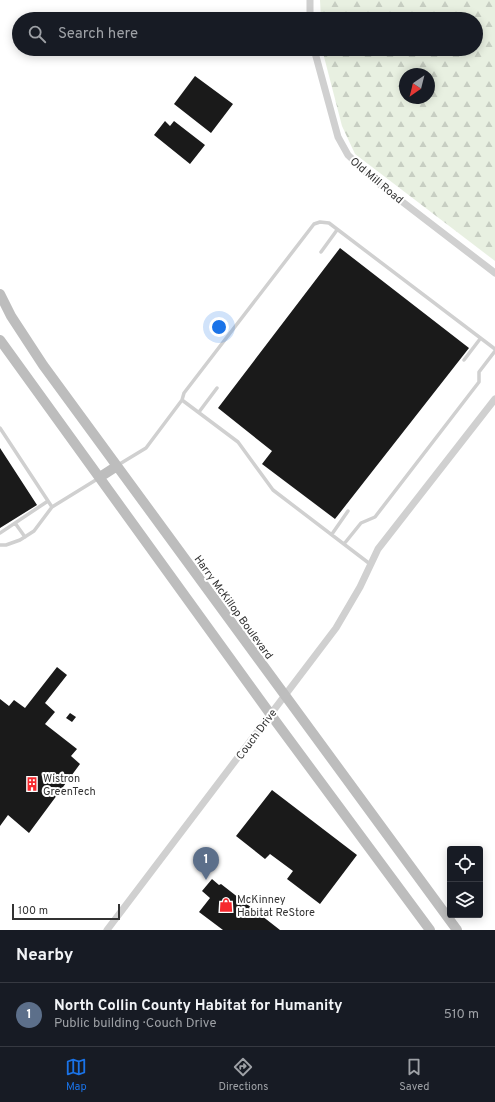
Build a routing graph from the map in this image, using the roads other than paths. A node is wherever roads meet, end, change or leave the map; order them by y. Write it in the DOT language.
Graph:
graph roads {
  1 [pos="310,0"];
  2 [pos="310,12"];
  3 [pos="316,56"];
  4 [pos="337,230"];
  5 [pos="321,252"];
  6 [pos="495,273"];
  7 [pos="0,294"];
  8 [pos="480,339"];
  9 [pos="0,340"];
  10 [pos="495,350"];
  11 [pos="464,360"];
  12 [pos="217,388"];
  13 [pos="495,399"];
  14 [pos="182,400"];
  15 [pos="199,412"];
  16 [pos="0,428"];
  17 [pos="117,466"];
  18 [pos="100,477"];
  19 [pos="48,501"];
  20 [pos="52,507"];
  21 [pos="348,511"];
  22 [pos="15,523"];
  23 [pos="0,533"];
  24 [pos="332,534"];
  25 [pos="25,537"];
  26 [pos="0,544"];
  27 [pos="344,544"];
  28 [pos="370,564"];
  29 [pos="285,696"];
  30 [pos="271,715"];
  31 [pos="108,930"];
  32 [pos="430,930"];
  33 [pos="456,930"];
  1 -- 2 [label="street"];
  3 -- 6 [label="street, Old Mill Road"];
  4 -- 5 [label="lane"];
  4 -- 8 [label="lane"];
  4 -- 14 [label="lane"];
  7 -- 17 [label="main road, Harry McKillop Boulevard"];
  8 -- 10 [label="lane"];
  8 -- 11 [label="lane"];
  9 -- 18 [label="main road"];
  10 -- 27 [label="lane"];
  12 -- 15 [label="lane"];
  13 -- 28 [label="street, Couch Drive"];
  14 -- 15 [label="lane"];
  14 -- 17 [label="lane"];
  15 -- 24 [label="lane"];
  16 -- 19 [label="lane"];
  17 -- 18 [label="main road"];
  17 -- 29 [label="main road, Harry McKillop Boulevard"];
  18 -- 20 [label="lane"];
  18 -- 30 [label="main road"];
  19 -- 20 [label="lane"];
  19 -- 22 [label="lane"];
  20 -- 25 [label="lane"];
  21 -- 24 [label="lane"];
  22 -- 23 [label="lane"];
  22 -- 25 [label="lane"];
  24 -- 27 [label="lane"];
  25 -- 26 [label="lane"];
  27 -- 28 [label="lane"];
  28 -- 29 [label="street, Couch Drive"];
  29 -- 30 [label="street, Couch Drive"];
  29 -- 33 [label="main road, Harry McKillop Boulevard"];
  30 -- 31 [label="street, Couch Drive"];
  30 -- 32 [label="main road"];
}
